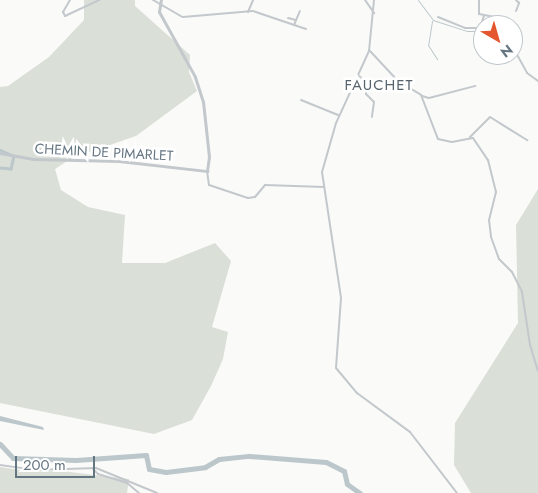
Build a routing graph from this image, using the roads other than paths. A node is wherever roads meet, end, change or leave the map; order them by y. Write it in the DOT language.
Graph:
graph roads {
  1 [pos="70,0"];
  2 [pos="99,0"];
  3 [pos="153,0"];
  4 [pos="161,0"];
  5 [pos="252,0"];
  6 [pos="365,0"];
  7 [pos="374,0"];
  8 [pos="480,0"];
  9 [pos="518,1"];
  10 [pos="159,4"];
  11 [pos="300,11"];
  12 [pos="516,11"];
  13 [pos="248,12"];
  14 [pos="374,13"];
  15 [pos="482,15"];
  16 [pos="438,17"];
  17 [pos="288,18"];
  18 [pos="296,20"];
  19 [pos="294,26"];
  20 [pos="473,28"];
  21 [pos="306,29"];
  22 [pos="369,51"];
  23 [pos="523,65"];
  24 [pos="359,76"];
  25 [pos="538,81"];
  26 [pos="475,86"];
  27 [pos="421,95"];
  28 [pos="301,100"];
  29 [pos="339,115"];
  30 [pos="372,116"];
  31 [pos="470,137"];
  32 [pos="527,140"];
  33 [pos="0,154"];
  34 [pos="207,171"];
  35 [pos="324,187"];
  36 [pos="538,371"];
  37 [pos="0,465"];
  38 [pos="92,468"];
  39 [pos="139,493"];
  40 [pos="157,493"];
  41 [pos="457,493"];
  1 -- 2 [label="street"];
  3 -- 10 [label="street"];
  4 -- 10 [label="street"];
  5 -- 13 [label="street"];
  6 -- 14 [label="street"];
  7 -- 14 [label="street"];
  8 -- 15 [label="street"];
  9 -- 12 [label="street"];
  10 -- 13 [label="street"];
  10 -- 34 [label="street"];
  11 -- 18 [label="street"];
  13 -- 19 [label="street"];
  14 -- 22 [label="street"];
  16 -- 20 [label="street"];
  17 -- 18 [label="street"];
  18 -- 19 [label="street"];
  19 -- 21 [label="street"];
  22 -- 24 [label="street"];
  22 -- 27 [label="street"];
  23 -- 25 [label="street"];
  24 -- 29 [label="street"];
  24 -- 30 [label="street"];
  26 -- 27 [label="street"];
  27 -- 31 [label="street"];
  28 -- 29 [label="street"];
  29 -- 35 [label="street"];
  31 -- 32 [label="street"];
  31 -- 36 [label="street"];
  33 -- 34 [label="street, CHEMIN DE PIMARLET"];
  34 -- 35 [label="street"];
  35 -- 41 [label="street"];
  37 -- 38 [label="street"];
  38 -- 39 [label="street"];
  38 -- 40 [label="street"];
}
